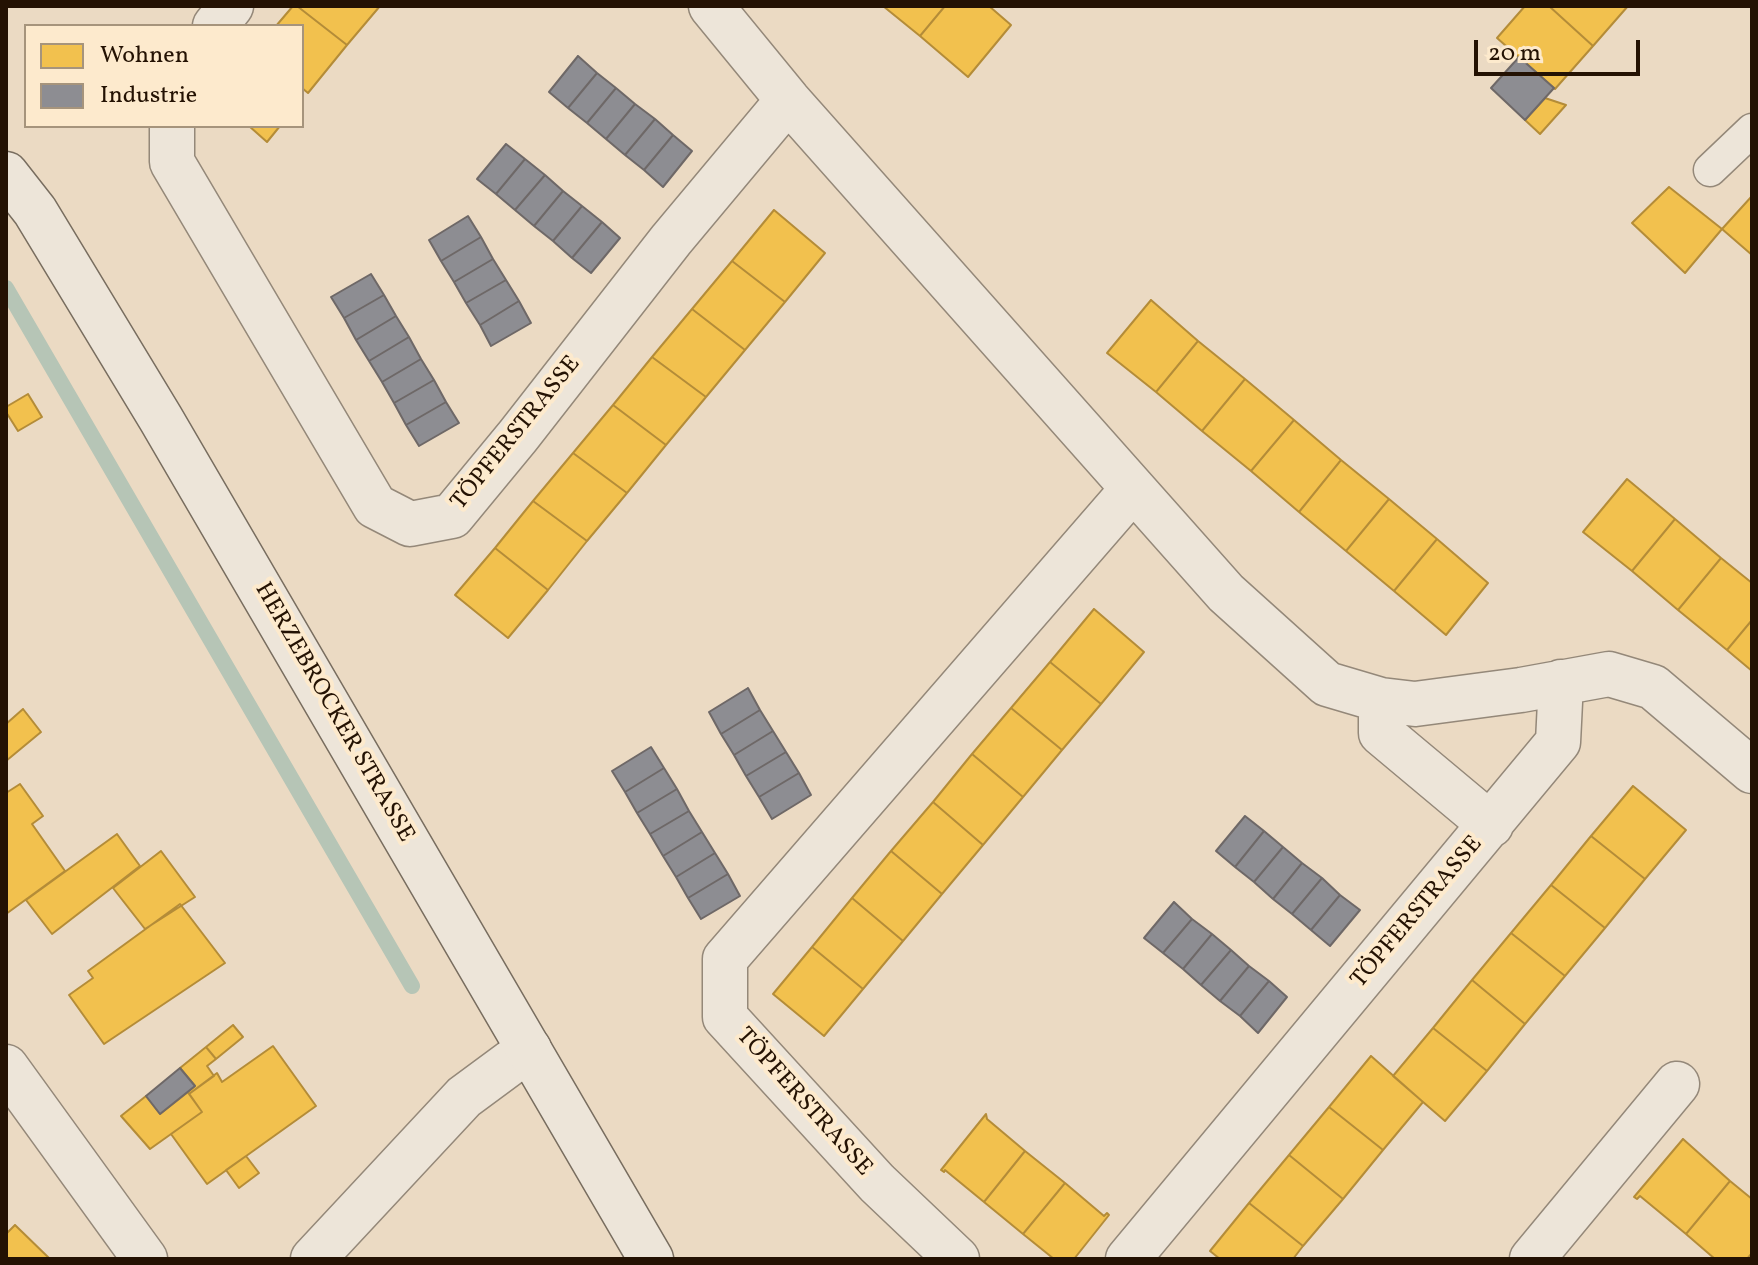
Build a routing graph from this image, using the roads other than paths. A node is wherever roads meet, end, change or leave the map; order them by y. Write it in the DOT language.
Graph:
graph roads {
  1 [pos="231,6"];
  2 [pos="711,6"];
  3 [pos="217,24"];
  4 [pos="788,100"];
  5 [pos="172,128"];
  6 [pos="1752,130"];
  7 [pos="1710,170"];
  8 [pos="6,174"];
  9 [pos="1132,490"];
  10 [pos="1561,682"];
  11 [pos="1381,700"];
  12 [pos="1752,771"];
  13 [pos="1491,825"];
  14 [pos="529,1049"];
  15 [pos="6,1067"];
  16 [pos="1677,1084"];
  17 [pos="145,1259"];
  18 [pos="313,1259"];
  19 [pos="651,1259"];
  20 [pos="957,1259"];
  21 [pos="1128,1259"];
  22 [pos="1532,1259"];
  1 -- 3 [label="street"];
  2 -- 4 [label="street"];
  4 -- 5 [label="street, TÖPFERSTRASSE"];
  4 -- 9 [label="street"];
  6 -- 7 [label="lane"];
  8 -- 14 [label="street, HERZEBROCKER STRASSE"];
  9 -- 11 [label="street"];
  9 -- 20 [label="street, TÖPFERSTRASSE"];
  10 -- 11 [label="street"];
  10 -- 12 [label="street"];
  10 -- 13 [label="street, TÖPFERSTRASSE"];
  11 -- 13 [label="street, TÖPFERSTRASSE"];
  13 -- 21 [label="street, TÖPFERSTRASSE"];
  14 -- 18 [label="street"];
  14 -- 19 [label="street, HERZEBROCKER STRASSE"];
  15 -- 17 [label="street"];
  16 -- 22 [label="street"];
}
